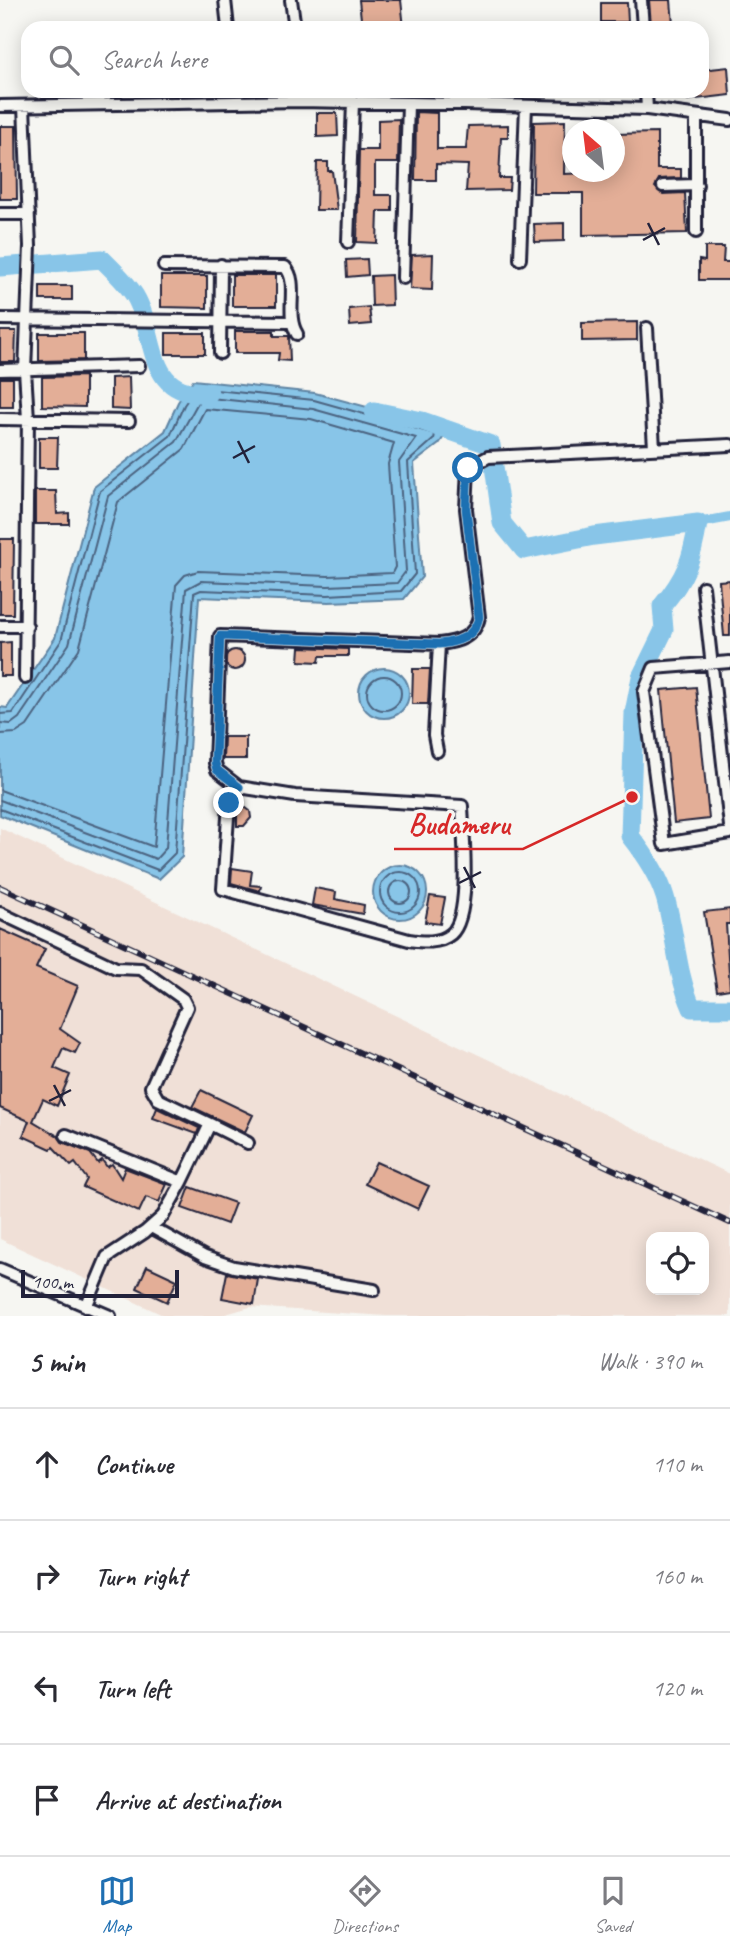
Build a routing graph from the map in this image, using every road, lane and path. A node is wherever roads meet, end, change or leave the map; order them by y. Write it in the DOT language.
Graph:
graph roads {
  1 [pos="225,0"];
  2 [pos="291,0"];
  3 [pos="641,0"];
  4 [pos="227,21"];
  5 [pos="294,21"];
  6 [pos="642,21"];
  7 [pos="192,98"];
  8 [pos="317,98"];
  9 [pos="647,98"];
  10 [pos="352,102"];
  11 [pos="408,103"];
  12 [pos="0,106"];
  13 [pos="24,106"];
  14 [pos="526,106"];
  15 [pos="648,110"];
  16 [pos="696,117"];
  17 [pos="730,120"];
  18 [pos="663,186"];
  19 [pos="697,186"];
  20 [pos="0,214"];
  21 [pos="29,214"];
  22 [pos="696,232"];
  23 [pos="348,242"];
  24 [pos="520,259"];
  25 [pos="221,265"];
  26 [pos="164,266"];
  27 [pos="403,278"];
  28 [pos="0,319"];
  29 [pos="26,319"];
  30 [pos="221,320"];
  31 [pos="289,322"];
  32 [pos="647,328"];
  33 [pos="297,334"];
  34 [pos="220,353"];
  35 [pos="139,366"];
  36 [pos="0,370"];
  37 [pos="25,370"];
  38 [pos="0,418"];
  39 [pos="28,419"];
  40 [pos="128,421"];
  41 [pos="730,445"];
  42 [pos="654,448"];
  43 [pos="703,587"];
  44 [pos="0,626"];
  45 [pos="27,626"];
  46 [pos="439,644"];
  47 [pos="730,662"];
  48 [pos="713,664"];
  49 [pos="24,678"];
  50 [pos="437,751"];
  51 [pos="239,787"];
  52 [pos="730,827"];
  53 [pos="730,833"];
  54 [pos="0,914"];
  55 [pos="210,1124"];
  56 [pos="66,1135"];
  57 [pos="248,1143"];
  58 [pos="181,1182"];
  59 [pos="151,1227"];
  60 [pos="0,1269"];
  61 [pos="374,1290"];
  62 [pos="86,1307"];
  63 [pos="110,1316"];
  1 -- 4 [label="street"];
  2 -- 5 [label="street"];
  3 -- 6 [label="street"];
  7 -- 13 [label="street"];
  8 -- 10 [label="street"];
  9 -- 15 [label="street"];
  10 -- 11 [label="street"];
  10 -- 23 [label="street"];
  11 -- 14 [label="street"];
  11 -- 27 [label="street"];
  12 -- 13 [label="street"];
  13 -- 21 [label="street"];
  14 -- 15 [label="street"];
  14 -- 24 [label="street"];
  15 -- 16 [label="street"];
  16 -- 17 [label="street"];
  16 -- 19 [label="street"];
  18 -- 19 [label="street"];
  19 -- 22 [label="street"];
  20 -- 21 [label="street"];
  21 -- 29 [label="street"];
  25 -- 26 [label="street"];
  25 -- 30 [label="street"];
  25 -- 31 [label="street"];
  28 -- 29 [label="street"];
  29 -- 30 [label="street"];
  29 -- 37 [label="street"];
  30 -- 31 [label="street"];
  30 -- 34 [label="street"];
  31 -- 33 [label="street"];
  32 -- 42 [label="street"];
  35 -- 37 [label="street"];
  36 -- 37 [label="street"];
  37 -- 39 [label="street"];
  38 -- 39 [label="street"];
  39 -- 40 [label="street"];
  39 -- 45 [label="street"];
  41 -- 42 [label="street"];
  42 -- 46 [label="street"];
  43 -- 48 [label="street"];
  44 -- 45 [label="street"];
  45 -- 49 [label="street"];
  46 -- 50 [label="street"];
  46 -- 51 [label="street"];
  47 -- 48 [label="street"];
  48 -- 52 [label="street"];
  48 -- 53 [label="street"];
  51 -- 51 [label="street"];
  54 -- 55 [label="street"];
  55 -- 57 [label="street"];
  55 -- 58 [label="street"];
  56 -- 58 [label="street"];
  58 -- 59 [label="street"];
  59 -- 61 [label="street"];
  59 -- 62 [label="street"];
  60 -- 62 [label="street"];
  62 -- 63 [label="street"];
}
